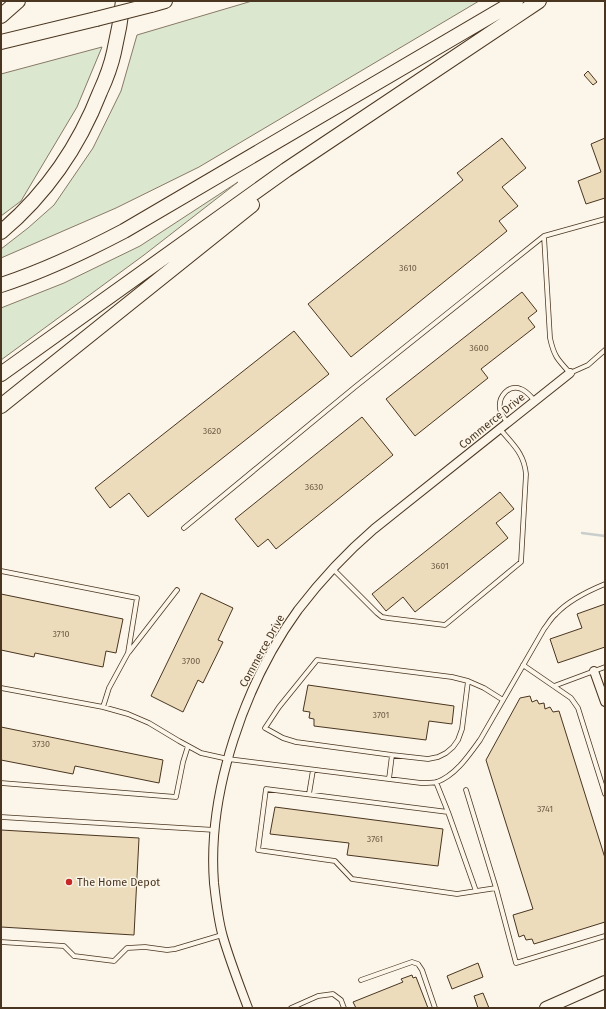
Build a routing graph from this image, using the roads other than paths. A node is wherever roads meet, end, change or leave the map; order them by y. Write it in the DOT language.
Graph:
graph roads {
  1 [pos="18,1"];
  2 [pos="123,1"];
  3 [pos="165,1"];
  4 [pos="516,1"];
  5 [pos="539,1"];
  6 [pos="1,16"];
  7 [pos="1,42"];
  8 [pos="377,109"];
  9 [pos="605,219"];
  10 [pos="1,232"];
  11 [pos="544,236"];
  12 [pos="1,285"];
  13 [pos="605,350"];
  14 [pos="570,373"];
  15 [pos="1,374"];
  16 [pos="535,401"];
  17 [pos="1,406"];
  18 [pos="508,423"];
  19 [pos="500,429"];
  20 [pos="184,528"];
  21 [pos="333,569"];
  22 [pos="1,571"];
  23 [pos="605,584"];
  24 [pos="177,590"];
  25 [pos="128,652"];
  26 [pos="523,664"];
  27 [pos="605,667"];
  28 [pos="594,671"];
  29 [pos="468,681"];
  30 [pos="554,686"];
  31 [pos="1,688"];
  32 [pos="503,700"];
  33 [pos="605,702"];
  34 [pos="103,708"];
  35 [pos="188,746"];
  36 [pos="392,755"];
  37 [pos="228,759"];
  38 [pos="313,770"];
  39 [pos="389,779"];
  40 [pos="436,782"];
  41 [pos="1,783"];
  42 [pos="466,790"];
  43 [pos="309,794"];
  44 [pos="605,794"];
  45 [pos="448,812"];
  46 [pos="1,817"];
  47 [pos="214,830"];
  48 [pos="496,888"];
  49 [pos="476,891"];
  50 [pos="222,935"];
  51 [pos="605,936"];
  52 [pos="1,942"];
  53 [pos="361,980"];
  54 [pos="605,982"];
  55 [pos="248,1008"];
  56 [pos="291,1008"];
  57 [pos="344,1008"];
  58 [pos="435,1008"];
  59 [pos="546,1008"];
  1 -- 6 [label="highway"];
  2 -- 10 [label="highway"];
  3 -- 7 [label="highway, bridge"];
  4 -- 12 [label="highway"];
  5 -- 8 [label="highway"];
  8 -- 15 [label="highway"];
  8 -- 17 [label="highway"];
  9 -- 11 [label="lane"];
  11 -- 14 [label="lane"];
  11 -- 20 [label="lane"];
  13 -- 14 [label="lane"];
  14 -- 16 [label="street, Commerce Drive"];
  16 -- 18 [label="street, Commerce Drive"];
  16 -- 18 [label="lane"];
  18 -- 19 [label="street, Commerce Drive"];
  19 -- 21 [label="street, Commerce Drive"];
  19 -- 21 [label="lane"];
  21 -- 37 [label="street, Commerce Drive"];
  22 -- 25 [label="lane"];
  23 -- 26 [label="lane"];
  24 -- 25 [label="lane"];
  25 -- 34 [label="lane"];
  26 -- 30 [label="lane"];
  26 -- 32 [label="lane"];
  27 -- 28 [label="lane"];
  28 -- 30 [label="lane"];
  28 -- 33 [label="street"];
  29 -- 32 [label="lane"];
  29 -- 36 [label="lane"];
  29 -- 36 [label="lane"];
  30 -- 44 [label="lane"];
  31 -- 34 [label="lane"];
  32 -- 40 [label="lane"];
  34 -- 35 [label="lane"];
  35 -- 37 [label="lane"];
  35 -- 41 [label="lane"];
  36 -- 39 [label="lane"];
  37 -- 38 [label="lane"];
  37 -- 47 [label="street, Commerce Drive"];
  38 -- 39 [label="lane"];
  38 -- 43 [label="lane"];
  39 -- 40 [label="lane"];
  40 -- 45 [label="lane"];
  42 -- 48 [label="lane"];
  43 -- 45 [label="lane"];
  43 -- 49 [label="lane"];
  45 -- 49 [label="lane"];
  46 -- 47 [label="lane"];
  47 -- 50 [label="street, Commerce Drive"];
  48 -- 49 [label="lane"];
  48 -- 51 [label="lane"];
  50 -- 52 [label="lane"];
  50 -- 55 [label="street, Commerce Drive"];
  53 -- 58 [label="lane"];
  54 -- 59 [label="main road"];
  56 -- 57 [label="lane"];
}
